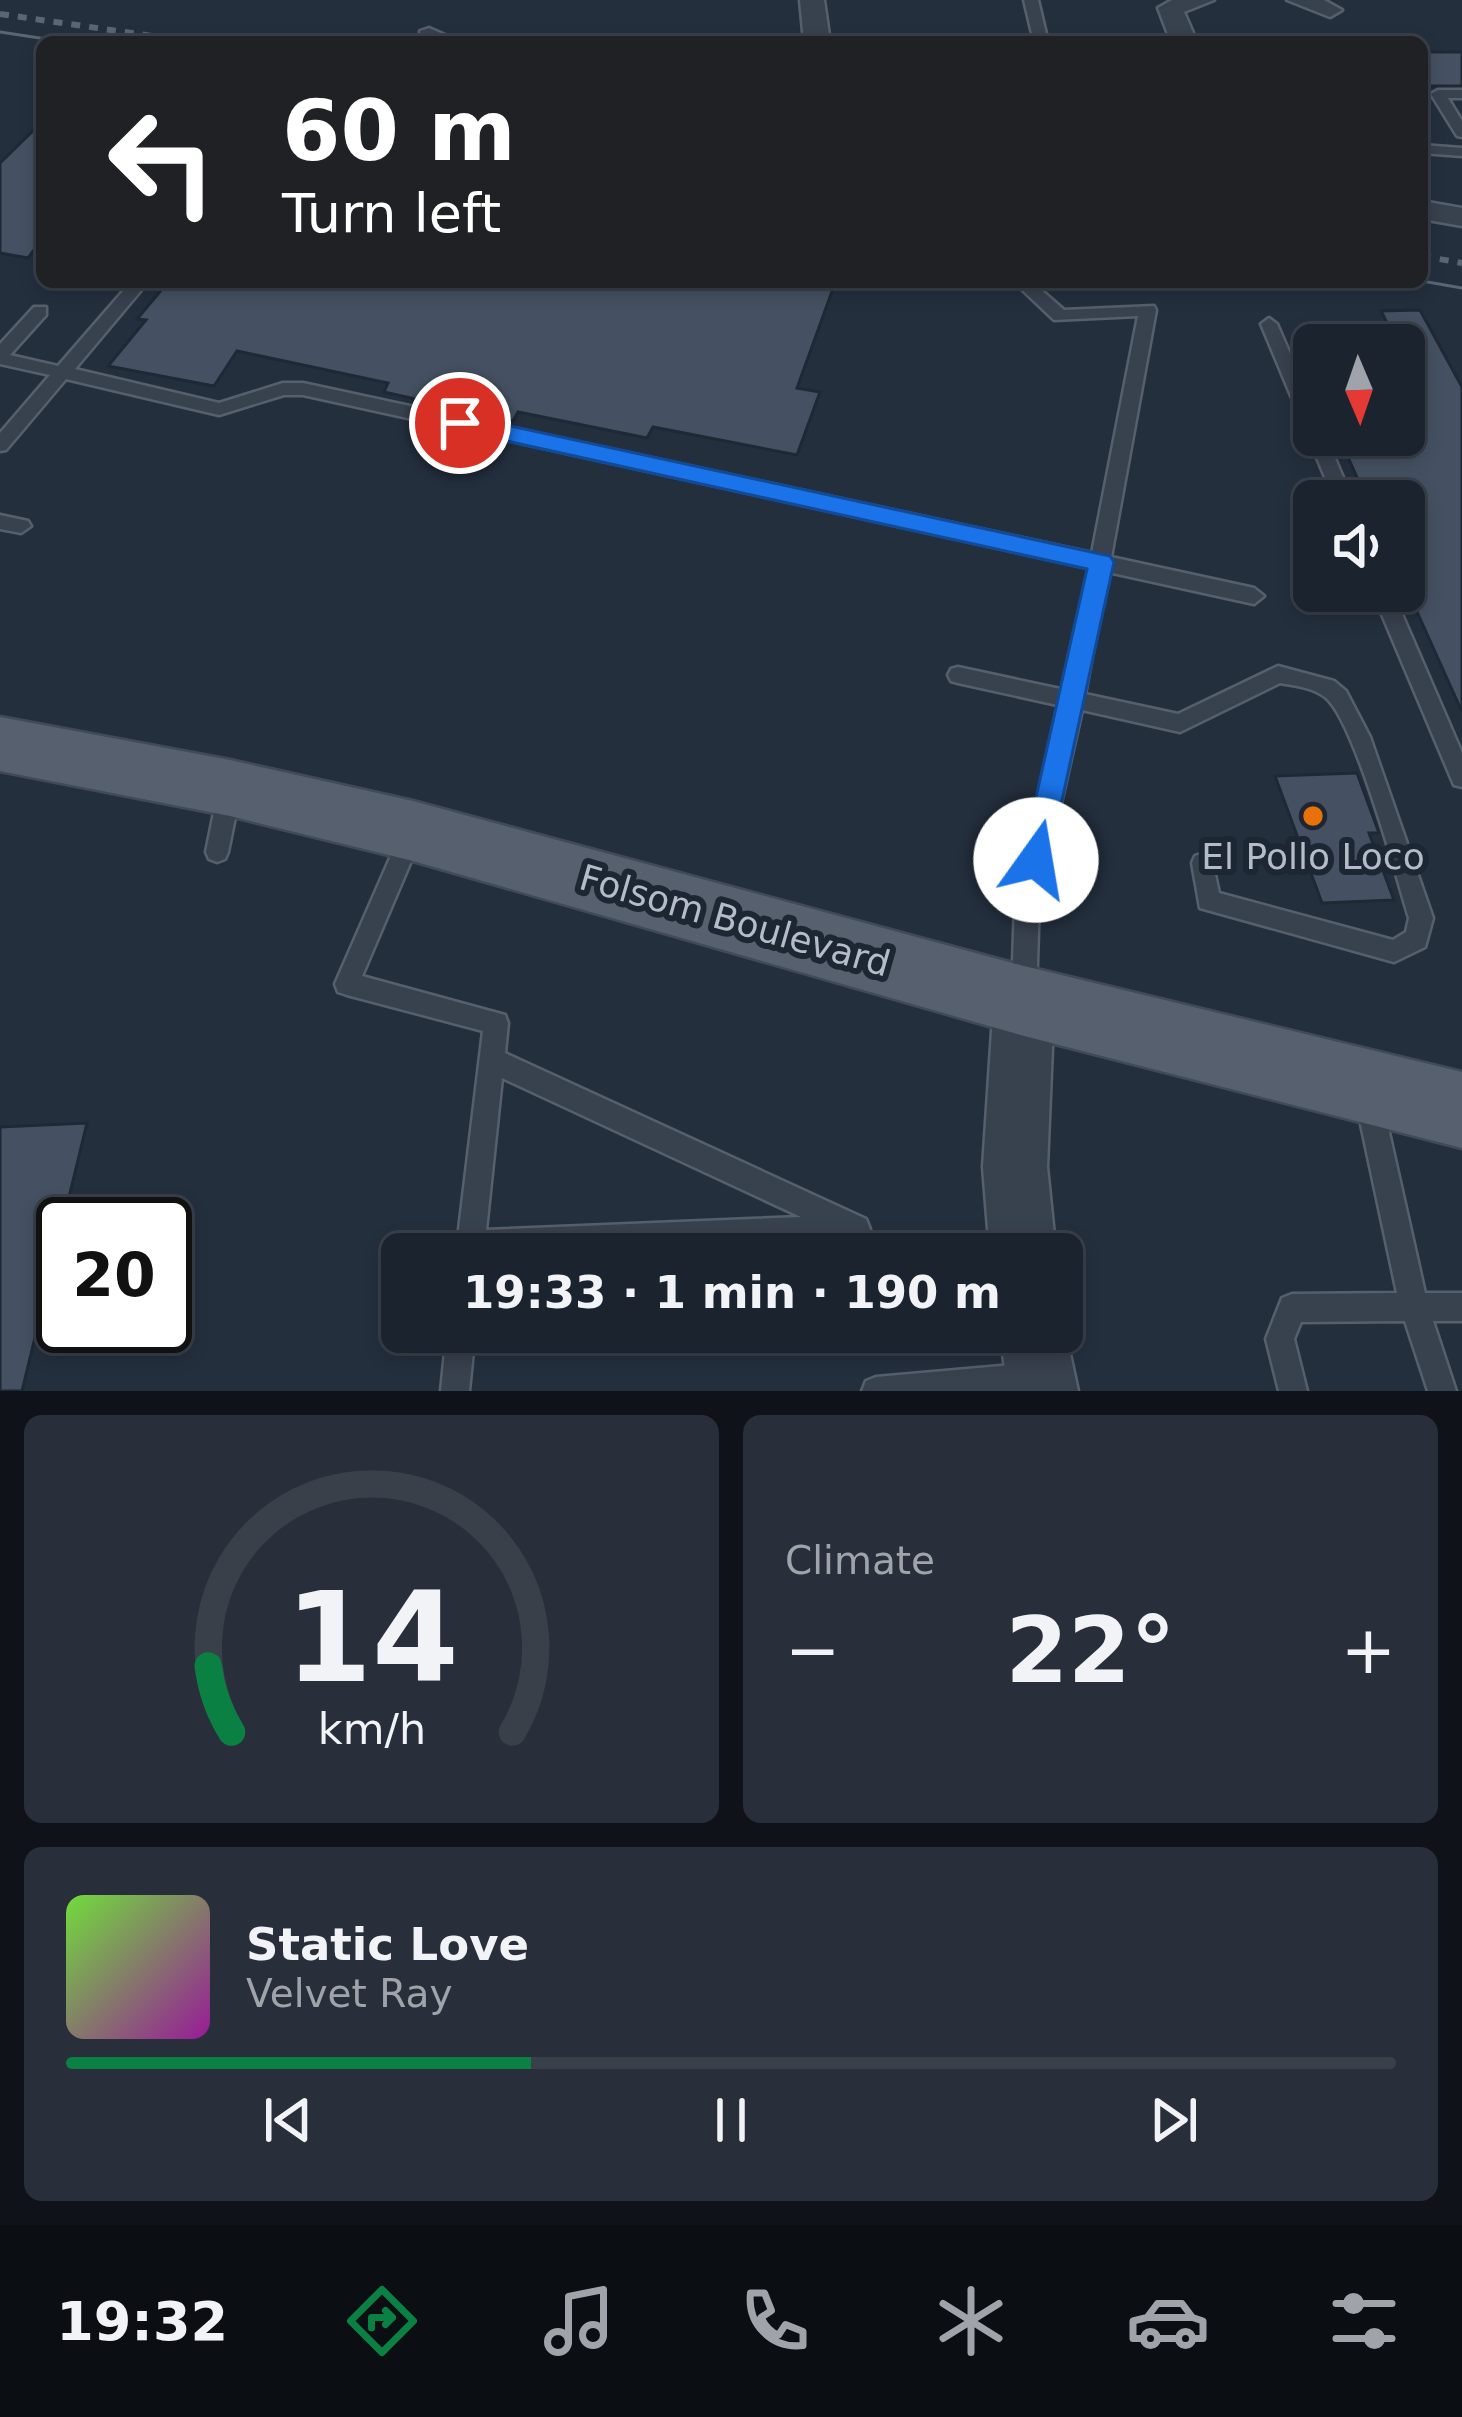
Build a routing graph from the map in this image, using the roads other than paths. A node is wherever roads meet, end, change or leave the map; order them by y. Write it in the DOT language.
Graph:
graph roads {
  1 [pos="812,0"];
  2 [pos="1030,0"];
  3 [pos="1202,0"];
  4 [pos="1299,0"];
  5 [pos="1330,10"];
  6 [pos="816,36"];
  7 [pos="1039,36"];
  8 [pos="1182,36"];
  9 [pos="1462,94"];
  10 [pos="1462,134"];
  11 [pos="1428,149"];
  12 [pos="1462,152"];
  13 [pos="1428,211"];
  14 [pos="1462,217"];
  15 [pos="135,288"];
  16 [pos="1029,288"];
  17 [pos="40,311"];
  18 [pos="1269,324"];
  19 [pos="0,357"];
  20 [pos="62,372"];
  21 [pos="1293,380"];
  22 [pos="0,445"];
  23 [pos="1101,562"];
  24 [pos="1254,596"];
  25 [pos="1391,612"];
  26 [pos="958,675"];
  27 [pos="1074,699"];
  28 [pos="1,744"];
  29 [pos="1462,778"];
  30 [pos="413,831"];
  31 [pos="1203,862"];
  32 [pos="1024,1000"];
  33 [pos="492,1060"];
  34 [pos="1365,1086"];
  35 [pos="1462,1110"];
  36 [pos="472,1233"];
  37 [pos="764,1233"];
  38 [pos="1021,1233"];
  39 [pos="1414,1306"];
  40 [pos="1462,1307"];
  41 [pos="459,1353"];
  42 [pos="1039,1367"];
  43 [pos="454,1391"];
  44 [pos="876,1391"];
  45 [pos="1293,1391"];
  46 [pos="1442,1391"];
  1 -- 6 [label="street"];
  2 -- 7 [label="lane"];
  3 -- 8 [label="street"];
  4 -- 5 [label="street"];
  9 -- 10 [label="lane"];
  11 -- 12 [label="lane"];
  13 -- 14 [label="street"];
  15 -- 20 [label="lane"];
  16 -- 23 [label="lane"];
  17 -- 19 [label="lane"];
  18 -- 21 [label="lane"];
  19 -- 20 [label="lane"];
  20 -- 22 [label="lane"];
  20 -- 23 [label="lane"];
  23 -- 24 [label="lane"];
  23 -- 27 [label="lane"];
  25 -- 29 [label="lane"];
  26 -- 27 [label="lane"];
  27 -- 31 [label="lane"];
  27 -- 32 [label="lane"];
  28 -- 30 [label="main road, Folsom Boulevard"];
  30 -- 32 [label="main road, Folsom Boulevard"];
  30 -- 33 [label="lane"];
  32 -- 34 [label="main road, Folsom Boulevard"];
  32 -- 38 [label="street"];
  33 -- 36 [label="lane"];
  33 -- 37 [label="lane"];
  34 -- 35 [label="main road, Folsom Boulevard"];
  34 -- 39 [label="lane"];
  39 -- 40 [label="lane"];
  39 -- 45 [label="lane"];
  39 -- 46 [label="lane"];
  41 -- 43 [label="lane"];
  42 -- 44 [label="lane"];
}
